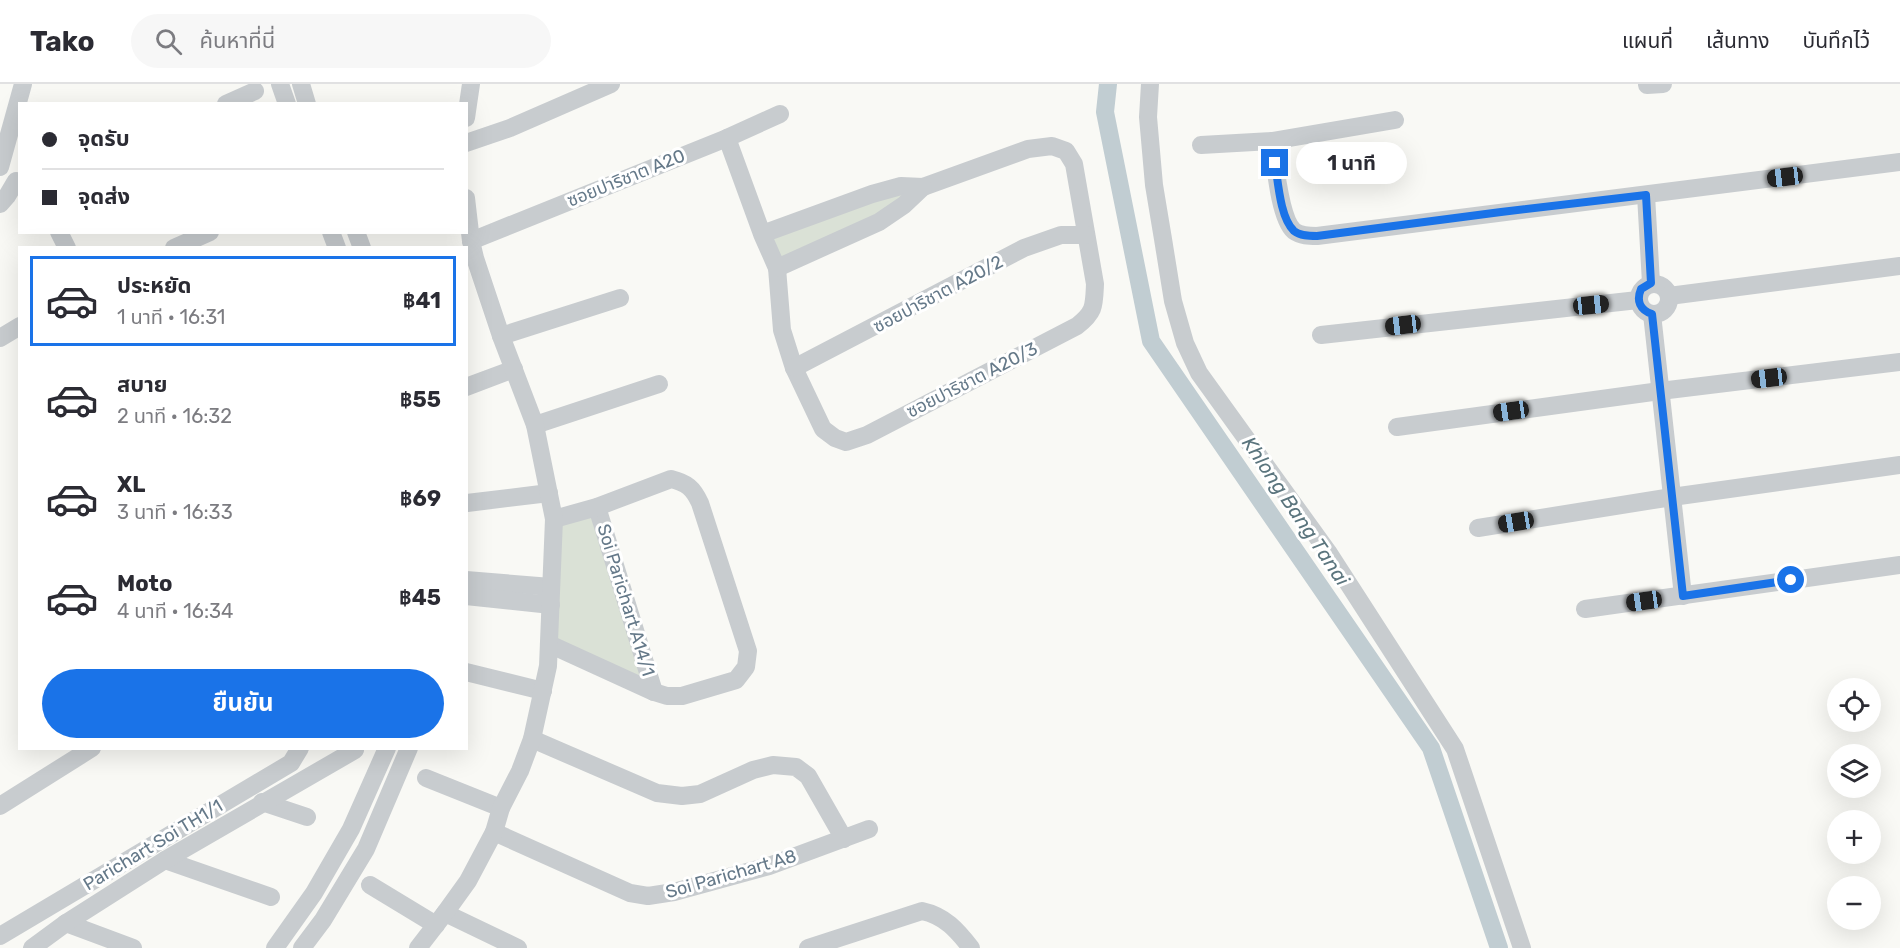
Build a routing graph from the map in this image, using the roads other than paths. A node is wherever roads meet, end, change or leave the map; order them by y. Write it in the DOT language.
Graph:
graph roads {
  1 [pos="23,84"];
  2 [pos="280,84"];
  3 [pos="301,84"];
  4 [pos="471,84"];
  5 [pos="611,84"];
  6 [pos="1150,84"];
  7 [pos="255,91"];
  8 [pos="18,102"];
  9 [pos="18,102"];
  10 [pos="230,102"];
  11 [pos="285,102"];
  12 [pos="306,102"];
  13 [pos="468,104"];
  14 [pos="780,114"];
  15 [pos="1395,120"];
  16 [pos="727,138"];
  17 [pos="1272,141"];
  18 [pos="468,142"];
  19 [pos="1201,145"];
  20 [pos="1900,162"];
  21 [pos="0,167"];
  22 [pos="12,179"];
  23 [pos="922,187"];
  24 [pos="1646,195"];
  25 [pos="0,204"];
  26 [pos="468,220"];
  27 [pos="206,234"];
  28 [pos="762,234"];
  29 [pos="1086,235"];
  30 [pos="178,246"];
  31 [pos="471,253"];
  32 [pos="1900,266"];
  33 [pos="777,268"];
  34 [pos="1651,283"];
  35 [pos="1669,296"];
  36 [pos="620,298"];
  37 [pos="1638,300"];
  38 [pos="1652,314"];
  39 [pos="18,327"];
  40 [pos="1321,335"];
  41 [pos="501,336"];
  42 [pos="0,338"];
  43 [pos="1900,362"];
  44 [pos="794,368"];
  45 [pos="513,369"];
  46 [pos="659,384"];
  47 [pos="468,386"];
  48 [pos="1660,391"];
  49 [pos="535,425"];
  50 [pos="1397,427"];
  51 [pos="1900,465"];
  52 [pos="549,493"];
  53 [pos="1672,497"];
  54 [pos="468,503"];
  55 [pos="597,507"];
  56 [pos="554,519"];
  57 [pos="1478,528"];
  58 [pos="1900,565"];
  59 [pos="468,580"];
  60 [pos="468,596"];
  61 [pos="551,596"];
  62 [pos="1683,596"];
  63 [pos="1585,609"];
  64 [pos="549,644"];
  65 [pos="468,672"];
  66 [pos="543,691"];
  67 [pos="654,692"];
  68 [pos="532,739"];
  69 [pos="89,750"];
  70 [pos="299,750"];
  71 [pos="355,750"];
  72 [pos="386,750"];
  73 [pos="408,750"];
  74 [pos="426,778"];
  75 [pos="262,802"];
  76 [pos="0,806"];
  77 [pos="501,808"];
  78 [pos="307,817"];
  79 [pos="869,829"];
  80 [pos="494,832"];
  81 [pos="844,839"];
  82 [pos="165,860"];
  83 [pos="370,885"];
  84 [pos="271,897"];
  85 [pos="441,919"];
  86 [pos="66,923"];
  87 [pos="0,936"];
  88 [pos="32,948"];
  89 [pos="133,948"];
  90 [pos="275,948"];
  91 [pos="302,948"];
  92 [pos="418,948"];
  93 [pos="518,948"];
  94 [pos="808,948"];
  95 [pos="971,948"];
  96 [pos="1522,948"];
  1 -- 8 [label="street"];
  2 -- 11 [label="street"];
  3 -- 12 [label="street"];
  4 -- 13 [label="street"];
  5 -- 18 [label="street"];
  6 -- 96 [label="street"];
  7 -- 10 [label="street"];
  9 -- 21 [label="street"];
  14 -- 16 [label="street, ซอยปาริชาต A20"];
  15 -- 17 [label="street"];
  16 -- 28 [label="street, ซอยปาริชาต A20/3"];
  16 -- 31 [label="street, ซอยปาริชาต A20"];
  17 -- 19 [label="street"];
  17 -- 24 [label="street"];
  20 -- 24 [label="street"];
  22 -- 25 [label="street"];
  23 -- 28 [label="street"];
  23 -- 29 [label="street"];
  23 -- 33 [label="street"];
  24 -- 34 [label="street"];
  26 -- 31 [label="street"];
  27 -- 30 [label="street"];
  28 -- 33 [label="street, ซอยปาริชาต A20/3"];
  29 -- 44 [label="street, ซอยปาริชาต A20/2"];
  29 -- 44 [label="street, ซอยปาริชาต A20/3"];
  31 -- 41 [label="street"];
  32 -- 35 [label="street"];
  33 -- 44 [label="street, ซอยปาริชาต A20/3"];
  34 -- 35 [label="street"];
  34 -- 37 [label="street"];
  35 -- 38 [label="street"];
  36 -- 41 [label="street"];
  37 -- 38 [label="street"];
  37 -- 40 [label="street"];
  38 -- 48 [label="street"];
  39 -- 42 [label="street"];
  41 -- 45 [label="street"];
  43 -- 48 [label="street"];
  45 -- 47 [label="street"];
  45 -- 49 [label="street"];
  46 -- 49 [label="street"];
  48 -- 50 [label="street"];
  48 -- 53 [label="street"];
  49 -- 52 [label="street"];
  51 -- 53 [label="street"];
  52 -- 54 [label="street"];
  52 -- 56 [label="street"];
  53 -- 57 [label="street"];
  53 -- 62 [label="street"];
  55 -- 56 [label="street"];
  55 -- 67 [label="street, Soi Parichart A14/1"];
  55 -- 67 [label="street"];
  56 -- 61 [label="street"];
  58 -- 62 [label="street"];
  59 -- 61 [label="street"];
  60 -- 61 [label="street"];
  61 -- 64 [label="street"];
  62 -- 63 [label="street"];
  64 -- 66 [label="street"];
  64 -- 67 [label="street"];
  65 -- 66 [label="street"];
  66 -- 68 [label="street"];
  68 -- 77 [label="street"];
  68 -- 81 [label="street"];
  69 -- 76 [label="street"];
  70 -- 87 [label="street, Parichart Soi TH1/1"];
  71 -- 75 [label="street"];
  72 -- 90 [label="street"];
  73 -- 91 [label="street"];
  74 -- 77 [label="street"];
  75 -- 78 [label="street"];
  75 -- 82 [label="street"];
  77 -- 80 [label="street"];
  79 -- 81 [label="street, Soi Parichart A8"];
  80 -- 81 [label="street, Soi Parichart A8"];
  80 -- 85 [label="street"];
  82 -- 84 [label="street"];
  82 -- 86 [label="street"];
  83 -- 85 [label="street"];
  85 -- 92 [label="street"];
  85 -- 93 [label="street"];
  86 -- 88 [label="street"];
  86 -- 89 [label="street"];
  94 -- 95 [label="street"];
}
